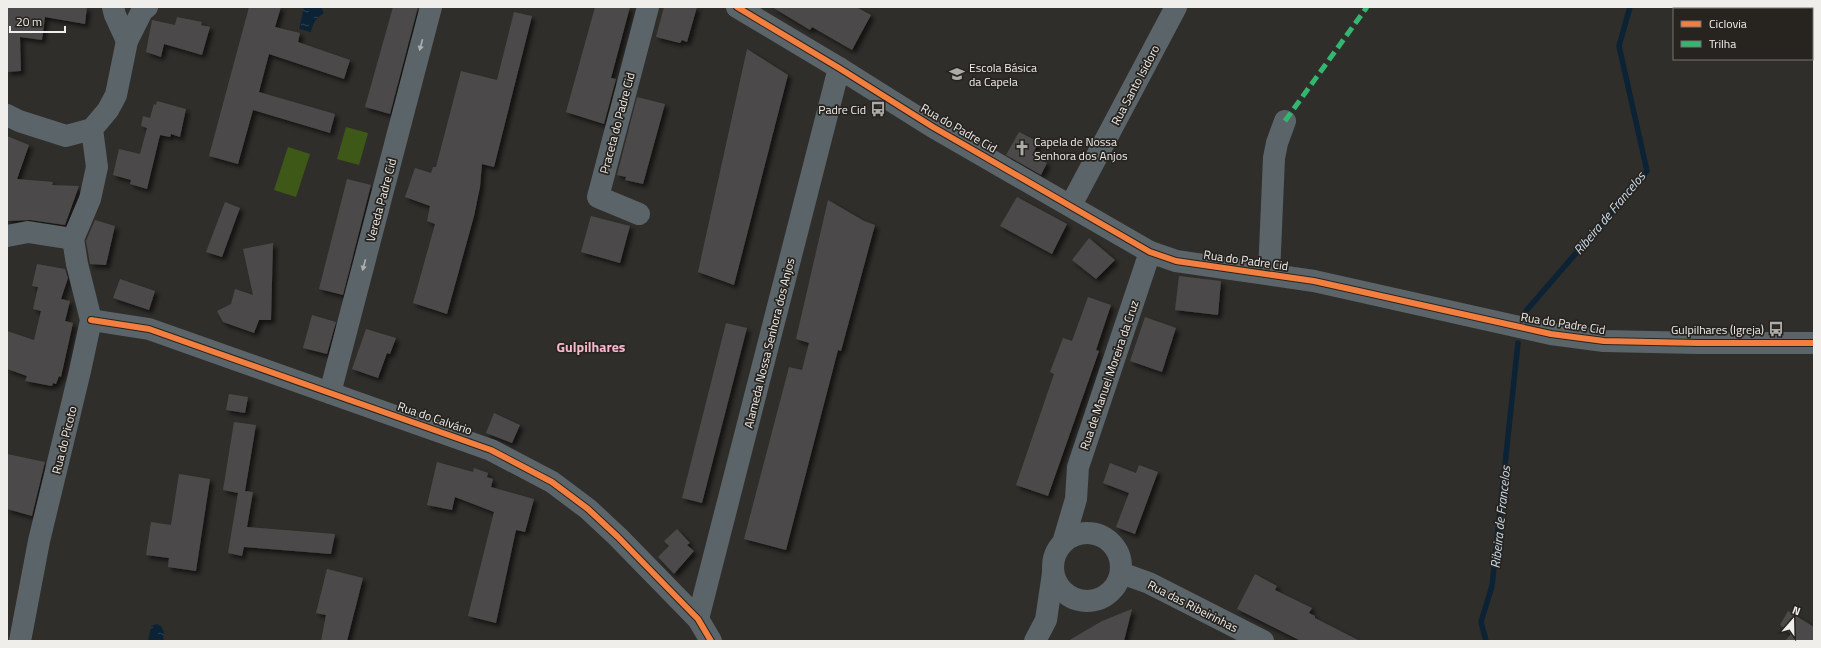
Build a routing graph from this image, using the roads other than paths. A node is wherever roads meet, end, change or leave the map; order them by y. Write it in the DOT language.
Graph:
graph roads {
  1 [pos="113,7"];
  2 [pos="147,7"];
  3 [pos="431,7"];
  4 [pos="648,7"];
  5 [pos="737,7"];
  6 [pos="1176,7"];
  7 [pos="127,41"];
  8 [pos="839,68"];
  9 [pos="7,115"];
  10 [pos="1285,120"];
  11 [pos="92,129"];
  12 [pos="1071,205"];
  13 [pos="639,214"];
  14 [pos="7,236"];
  15 [pos="73,239"];
  16 [pos="1150,252"];
  17 [pos="1268,274"];
  18 [pos="91,320"];
  19 [pos="1814,343"];
  20 [pos="330,393"];
  21 [pos="1076,500"];
  22 [pos="1103,537"];
  23 [pos="1063,543"];
  24 [pos="1053,572"];
  25 [pos="1121,573"];
  26 [pos="1082,601"];
  27 [pos="698,619"];
  28 [pos="1046,620"];
  29 [pos="20,641"];
  30 [pos="711,641"];
  31 [pos="1035,641"];
  32 [pos="1263,641"];
  1 -- 7 [label="street"];
  2 -- 7 [label="street"];
  3 -- 20 [label="street, Vereda Padre Cid, one-way"];
  4 -- 13 [label="street, Praceta do Padre Cid"];
  5 -- 8 [label="street, Rua do Padre Cid"];
  6 -- 12 [label="street, Rua Santo Isidoro"];
  7 -- 11 [label="street"];
  8 -- 12 [label="street, Rua do Padre Cid"];
  8 -- 27 [label="street, Alameda Nossa Senhora dos Anjos"];
  9 -- 11 [label="street"];
  10 -- 17 [label="street"];
  11 -- 15 [label="street"];
  12 -- 16 [label="street, Rua do Padre Cid"];
  14 -- 15 [label="street"];
  15 -- 18 [label="street, Rua do Picoto"];
  16 -- 17 [label="street, Rua do Padre Cid"];
  16 -- 21 [label="street, Rua de Manuel Moreira da Cruz"];
  17 -- 19 [label="street, Rua do Padre Cid"];
  18 -- 20 [label="street, Rua do Calvário"];
  18 -- 29 [label="street, Rua do Picoto"];
  20 -- 27 [label="street, Rua do Calvário"];
  21 -- 22 [label="street"];
  21 -- 23 [label="street, Rua de Manuel Moreira da Cruz"];
  22 -- 23 [label="street"];
  22 -- 25 [label="street"];
  23 -- 24 [label="street"];
  24 -- 26 [label="street"];
  24 -- 28 [label="street"];
  25 -- 26 [label="street"];
  25 -- 32 [label="street, Rua das Ribeirinhas"];
  26 -- 28 [label="street"];
  27 -- 30 [label="street, Rua do Calvário"];
  28 -- 31 [label="street"];
}
